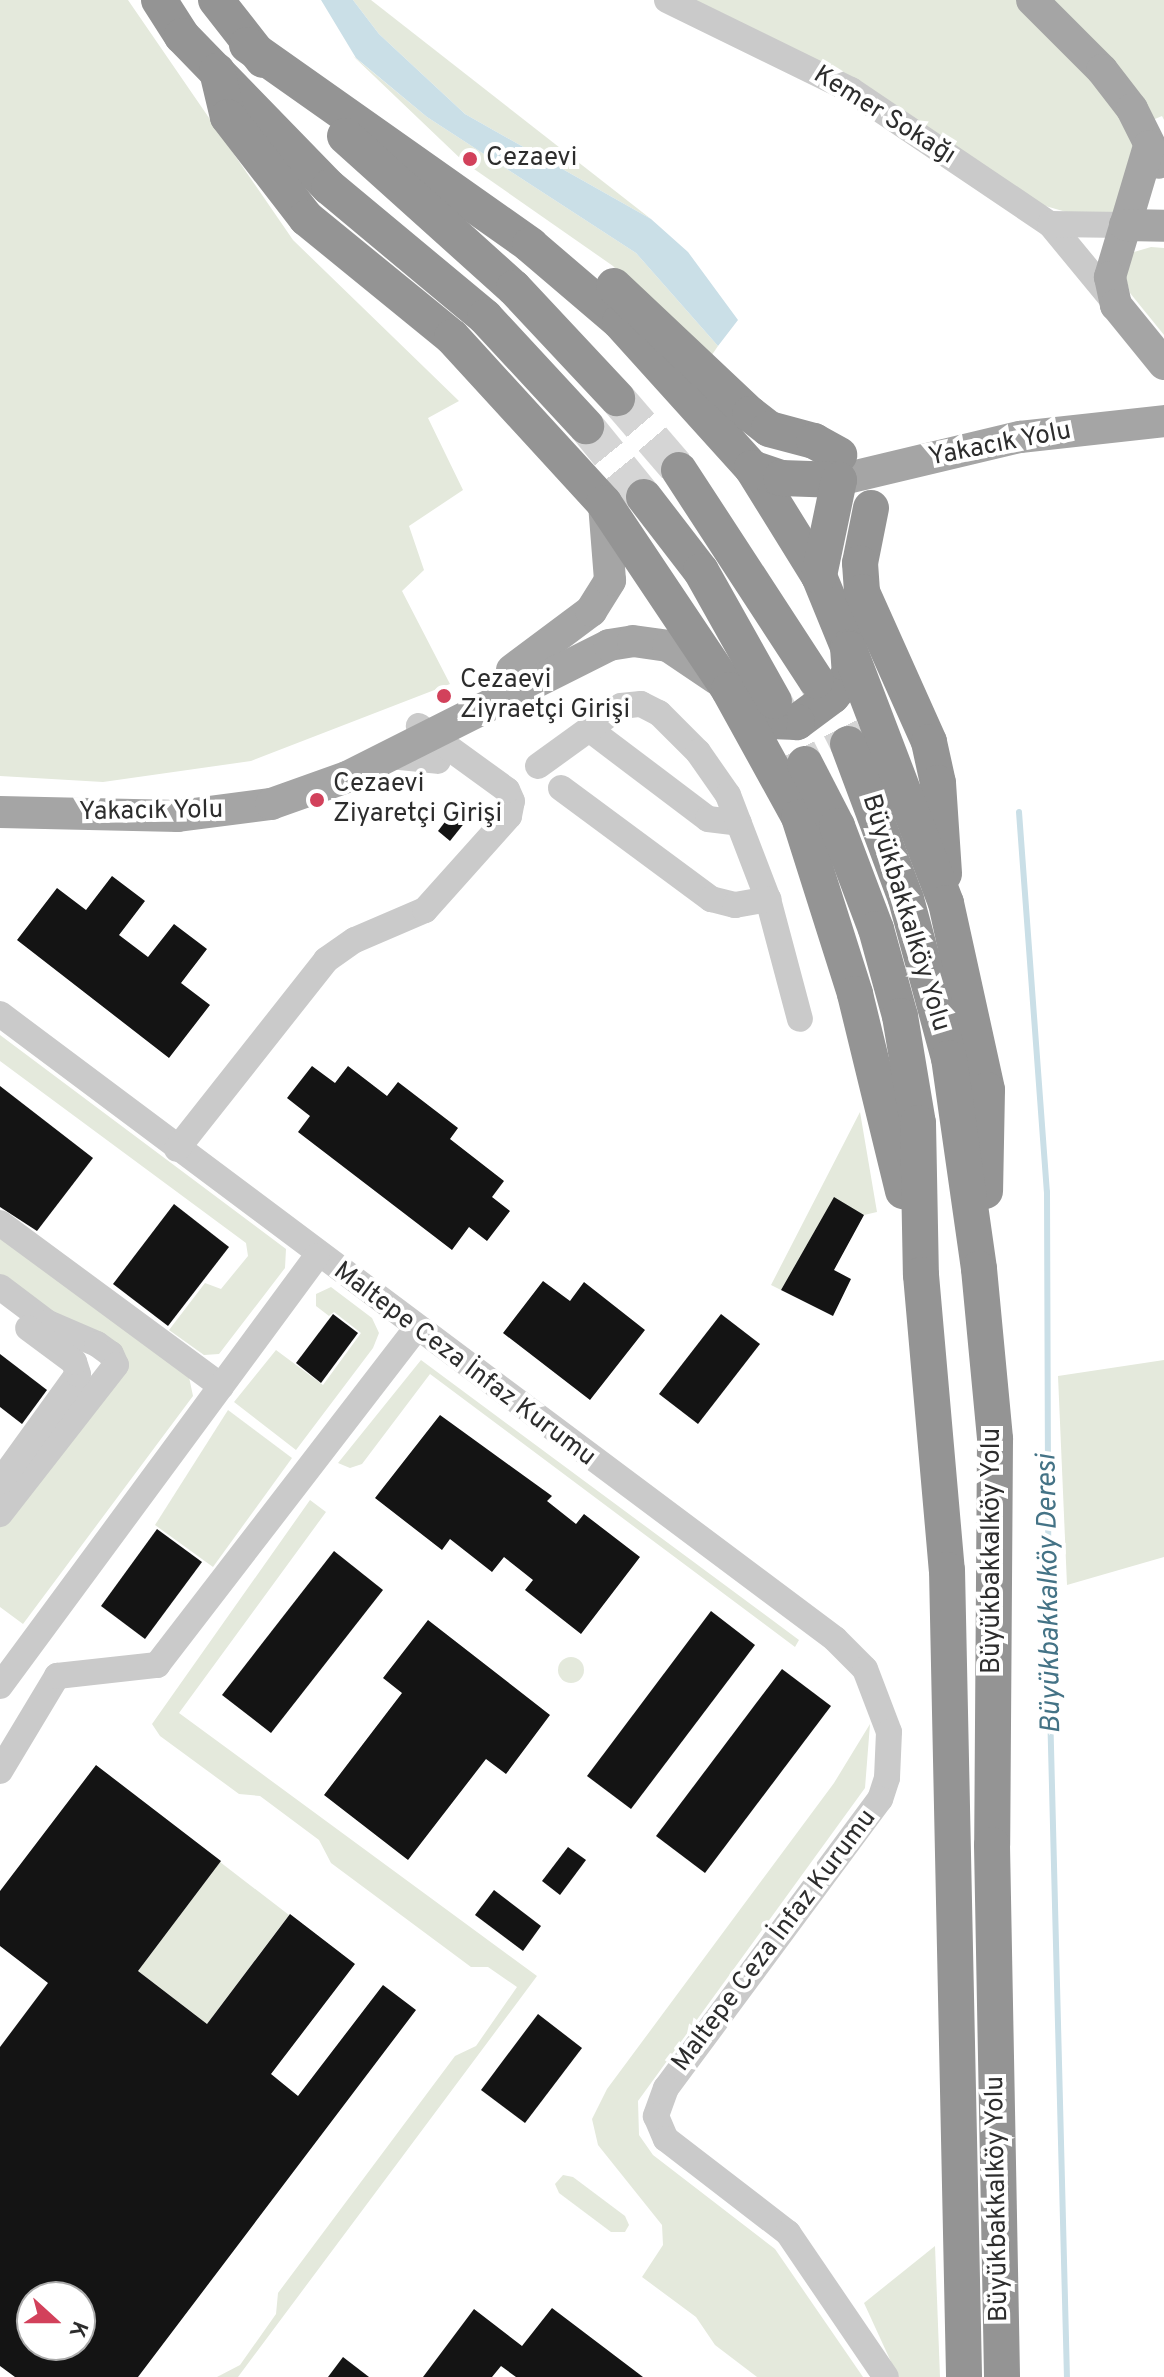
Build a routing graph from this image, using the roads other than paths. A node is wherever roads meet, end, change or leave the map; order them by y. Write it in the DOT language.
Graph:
graph roads {
  1 [pos="159,0"];
  2 [pos="216,0"];
  3 [pos="667,0"];
  4 [pos="1032,0"];
  5 [pos="247,45"];
  6 [pos="217,71"];
  7 [pos="1156,158"];
  8 [pos="1050,224"];
  9 [pos="1125,225"];
  10 [pos="1164,226"];
  11 [pos="530,245"];
  12 [pos="1116,305"];
  13 [pos="1164,364"];
  14 [pos="617,398"];
  15 [pos="695,410"];
  16 [pos="1164,421"];
  17 [pos="586,426"];
  18 [pos="752,468"];
  19 [pos="839,468"];
  20 [pos="679,470"];
  21 [pos="644,497"];
  22 [pos="604,503"];
  23 [pos="871,508"];
  24 [pos="819,576"];
  25 [pos="848,647"];
  26 [pos="816,680"];
  27 [pos="729,690"];
  28 [pos="774,701"];
  29 [pos="589,729"];
  30 [pos="439,730"];
  31 [pos="848,744"];
  32 [pos="805,764"];
  33 [pos="471,765"];
  34 [pos="538,766"];
  35 [pos="561,788"];
  36 [pos="0,791"];
  37 [pos="0,812"];
  38 [pos="739,823"];
  39 [pos="501,826"];
  40 [pos="768,899"];
  41 [pos="946,903"];
  42 [pos="0,1014"];
  43 [pos="800,1019"];
  44 [pos="177,1149"];
  45 [pos="0,1223"];
  46 [pos="317,1256"];
  47 [pos="979,1269"];
  48 [pos="921,1275"];
  49 [pos="0,1287"];
  50 [pos="0,1307"];
  51 [pos="416,1329"];
  52 [pos="221,1386"];
  53 [pos="0,1482"];
  54 [pos="0,1514"];
  55 [pos="0,1686"];
  56 [pos="0,1771"];
  57 [pos="886,2377"];
  58 [pos="964,2377"];
  59 [pos="1002,2377"];
  1 -- 6 [label="highway"];
  2 -- 5 [label="highway"];
  3 -- 8 [label="street, Kemer Sokağı"];
  4 -- 7 [label="main road"];
  5 -- 11 [label="highway"];
  5 -- 14 [label="highway"];
  6 -- 17 [label="highway"];
  6 -- 22 [label="highway"];
  7 -- 9 [label="main road"];
  8 -- 9 [label="street"];
  8 -- 12 [label="street, Kemer Sokağı"];
  9 -- 10 [label="main road"];
  9 -- 12 [label="main road"];
  11 -- 15 [label="highway"];
  11 -- 19 [label="highway"];
  12 -- 13 [label="main road, Kemer Sokağı"];
  15 -- 18 [label="highway"];
  15 -- 22 [label="highway"];
  16 -- 19 [label="main road, Yakacık Yolu"];
  18 -- 19 [label="highway"];
  18 -- 24 [label="highway"];
  19 -- 24 [label="highway"];
  20 -- 26 [label="highway"];
  21 -- 28 [label="highway"];
  22 -- 27 [label="highway"];
  22 -- 30 [label="main road, Yakacık Yolu"];
  23 -- 41 [label="highway"];
  24 -- 25 [label="highway"];
  25 -- 27 [label="highway"];
  25 -- 41 [label="highway"];
  27 -- 30 [label="main road, Yakacık Yolu"];
  27 -- 48 [label="highway"];
  29 -- 34 [label="street"];
  29 -- 38 [label="street"];
  29 -- 38 [label="street"];
  30 -- 33 [label="street"];
  30 -- 33 [label="street"];
  30 -- 36 [label="main road, Yakacık Yolu"];
  30 -- 37 [label="main road, Yakacık Yolu"];
  30 -- 39 [label="street"];
  31 -- 47 [label="highway, Büyükbakkalköy Yolu"];
  32 -- 48 [label="highway, Büyükbakkalköy Yolu"];
  33 -- 39 [label="street"];
  35 -- 40 [label="street"];
  38 -- 40 [label="street"];
  39 -- 44 [label="street"];
  40 -- 43 [label="street"];
  41 -- 47 [label="highway"];
  42 -- 44 [label="street, Maltepe Ceza İnfaz Kurumu"];
  44 -- 46 [label="street, Maltepe Ceza İnfaz Kurumu"];
  45 -- 52 [label="street"];
  46 -- 51 [label="street, Maltepe Ceza İnfaz Kurumu"];
  46 -- 52 [label="street, Maltepe Ceza İnfaz Kurumu"];
  47 -- 59 [label="highway, Büyükbakkalköy Yolu"];
  48 -- 58 [label="highway, Büyükbakkalköy Yolu"];
  49 -- 54 [label="street"];
  50 -- 53 [label="street"];
  51 -- 56 [label="street"];
  51 -- 57 [label="street, Maltepe Ceza İnfaz Kurumu"];
  52 -- 55 [label="street, Maltepe Ceza İnfaz Kurumu"];
}
